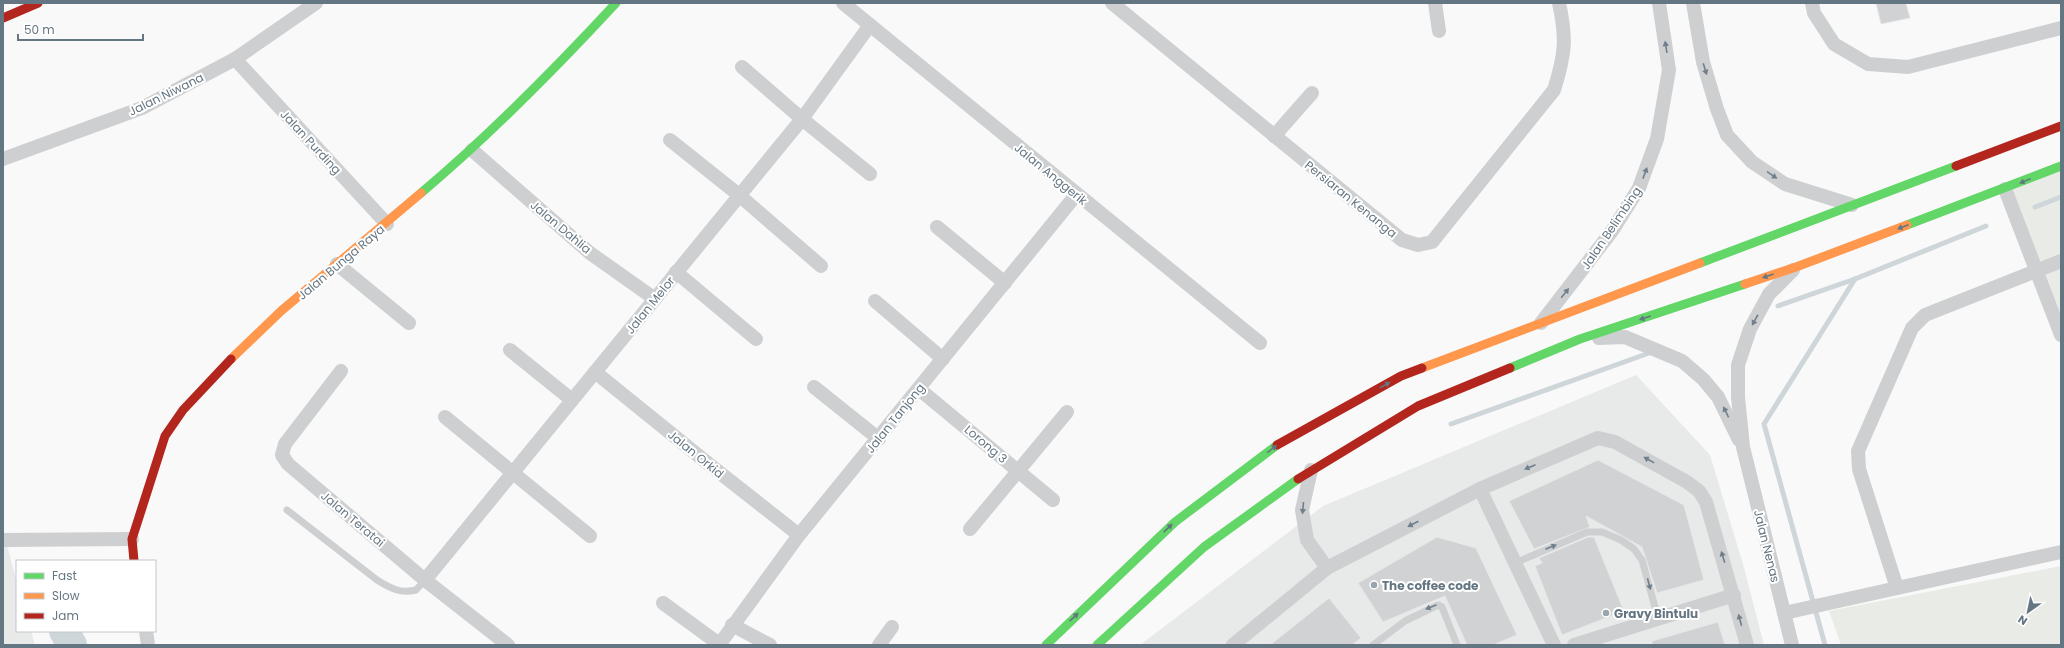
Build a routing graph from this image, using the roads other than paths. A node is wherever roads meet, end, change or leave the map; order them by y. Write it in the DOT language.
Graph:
graph roads {
  1 [pos="38,3"];
  2 [pos="316,3"];
  3 [pos="616,3"];
  4 [pos="842,3"];
  5 [pos="1435,3"];
  6 [pos="1559,3"];
  7 [pos="1658,3"];
  8 [pos="1693,3"];
  9 [pos="1812,3"];
  10 [pos="1114,4"];
  11 [pos="3,18"];
  12 [pos="870,25"];
  13 [pos="2061,28"];
  14 [pos="1439,31"];
  15 [pos="235,59"];
  16 [pos="742,67"];
  17 [pos="1312,93"];
  18 [pos="802,119"];
  19 [pos="2061,126"];
  20 [pos="1274,136"];
  21 [pos="670,140"];
  22 [pos="472,150"];
  23 [pos="3,159"];
  24 [pos="2061,166"];
  25 [pos="870,174"];
  26 [pos="2005,189"];
  27 [pos="1076,195"];
  28 [pos="739,196"];
  29 [pos="1852,205"];
  30 [pos="387,224"];
  31 [pos="937,227"];
  32 [pos="2061,261"];
  33 [pos="337,264"];
  34 [pos="821,266"];
  35 [pos="1796,267"];
  36 [pos="2036,271"];
  37 [pos="676,272"];
  38 [pos="1005,283"];
  39 [pos="655,299"];
  40 [pos="875,301"];
  41 [pos="409,323"];
  42 [pos="1541,323"];
  43 [pos="2061,335"];
  44 [pos="756,339"];
  45 [pos="1580,339"];
  46 [pos="1260,343"];
  47 [pos="510,350"];
  48 [pos="943,359"];
  49 [pos="341,371"];
  50 [pos="595,372"];
  51 [pos="814,387"];
  52 [pos="919,389"];
  53 [pos="572,400"];
  54 [pos="1067,412"];
  55 [pos="444,417"];
  56 [pos="879,439"];
  57 [pos="1743,447"];
  58 [pos="1311,470"];
  59 [pos="1019,472"];
  60 [pos="512,473"];
  61 [pos="1480,489"];
  62 [pos="1053,500"];
  63 [pos="287,510"];
  64 [pos="970,529"];
  65 [pos="799,535"];
  66 [pos="590,536"];
  67 [pos="132,539"];
  68 [pos="3,540"];
  69 [pos="2061,552"];
  70 [pos="134,560"];
  71 [pos="1515,563"];
  72 [pos="1327,568"];
  73 [pos="425,580"];
  74 [pos="1897,588"];
  75 [pos="1734,595"];
  76 [pos="663,603"];
  77 [pos="1784,613"];
  78 [pos="1658,618"];
  79 [pos="732,625"];
  80 [pos="892,627"];
  81 [pos="146,632"];
  82 [pos="719,644"];
  83 [pos="148,645"];
  84 [pos="508,645"];
  85 [pos="770,645"];
  86 [pos="879,645"];
  87 [pos="1046,645"];
  88 [pos="1097,645"];
  89 [pos="1233,645"];
  90 [pos="1374,645"];
  91 [pos="1456,645"];
  92 [pos="1554,645"];
  93 [pos="1574,645"];
  94 [pos="1747,645"];
  95 [pos="1792,645"];
  1 -- 11 [label="main road"];
  2 -- 15 [label="street, Jalan Niwana"];
  3 -- 22 [label="main road, Jalan Bunga Raya"];
  4 -- 12 [label="street, Jalan Anggerik"];
  5 -- 14 [label="street"];
  6 -- 20 [label="street, Persiaran Kenanga"];
  42 -- 7 [label="street, Jalan Belimbing, one-way"];
  8 -- 29 [label="street, one-way"];
  9 -- 13 [label="street"];
  10 -- 20 [label="street, Persiaran Kenanga"];
  12 -- 18 [label="street, Jalan Melor"];
  12 -- 27 [label="street, Jalan Anggerik"];
  15 -- 23 [label="street, Jalan Niwana"];
  15 -- 30 [label="street, Jalan Purding"];
  16 -- 18 [label="street"];
  17 -- 20 [label="street"];
  18 -- 25 [label="street"];
  18 -- 28 [label="street, Jalan Melor"];
  19 -- 29 [label="main road"];
  21 -- 28 [label="street"];
  22 -- 30 [label="main road, Jalan Bunga Raya"];
  22 -- 39 [label="street, Jalan Dahlia"];
  24 -- 26 [label="main road, one-way"];
  26 -- 35 [label="main road, one-way"];
  26 -- 36 [label="street"];
  27 -- 38 [label="street, Jalan Tanjong"];
  27 -- 46 [label="street, Jalan Anggerik"];
  28 -- 34 [label="street"];
  28 -- 37 [label="street, Jalan Melor"];
  29 -- 42 [label="main road"];
  30 -- 33 [label="main road, Jalan Bunga Raya"];
  31 -- 38 [label="street"];
  32 -- 36 [label="street"];
  33 -- 41 [label="street"];
  33 -- 67 [label="main road, Jalan Bunga Raya"];
  35 -- 45 [label="main road, one-way"];
  35 -- 57 [label="street, Jalan Nenas, one-way"];
  36 -- 43 [label="street"];
  36 -- 74 [label="street"];
  37 -- 39 [label="street, Jalan Melor"];
  37 -- 44 [label="street"];
  38 -- 48 [label="street, Jalan Tanjong"];
  39 -- 50 [label="street, Jalan Melor"];
  40 -- 48 [label="street"];
  87 -- 42 [label="main road, one-way"];
  57 -- 45 [label="street, Jalan Nenas, one-way"];
  45 -- 58 [label="main road"];
  47 -- 53 [label="street"];
  48 -- 52 [label="street, Jalan Tanjong"];
  49 -- 73 [label="street, Jalan Teratai"];
  50 -- 53 [label="street, Jalan Melor"];
  50 -- 65 [label="street, Jalan Orkid"];
  51 -- 56 [label="street"];
  52 -- 56 [label="street, Jalan Tanjong"];
  52 -- 59 [label="street, Lorong 3"];
  53 -- 60 [label="street, Jalan Melor"];
  54 -- 59 [label="street"];
  55 -- 60 [label="street"];
  56 -- 65 [label="street, Jalan Tanjong"];
  57 -- 77 [label="street, Jalan Nenas"];
  58 -- 72 [label="street, one-way"];
  58 -- 88 [label="main road"];
  59 -- 62 [label="street, Lorong 3"];
  59 -- 64 [label="street"];
  60 -- 66 [label="street"];
  60 -- 73 [label="street, Jalan Melor"];
  61 -- 71 [label="street"];
  61 -- 72 [label="street, one-way"];
  75 -- 61 [label="street, one-way"];
  63 -- 73 [label="lane"];
  65 -- 79 [label="street, Jalan Tanjong"];
  67 -- 68 [label="street"];
  67 -- 70 [label="main road, Jalan Bunga Raya"];
  69 -- 74 [label="street"];
  71 -- 78 [label="lane, one-way"];
  71 -- 92 [label="street"];
  72 -- 89 [label="street"];
  73 -- 84 [label="street, Jalan Teratai"];
  74 -- 77 [label="street"];
  75 -- 78 [label="street"];
  94 -- 75 [label="street, one-way"];
  76 -- 82 [label="street"];
  77 -- 95 [label="street, Jalan Nenas"];
  78 -- 93 [label="street"];
  79 -- 82 [label="street, Jalan Tanjong"];
  79 -- 85 [label="street"];
  80 -- 86 [label="street"];
  81 -- 83 [label="street"];
  91 -- 90 [label="lane, one-way"];
}
